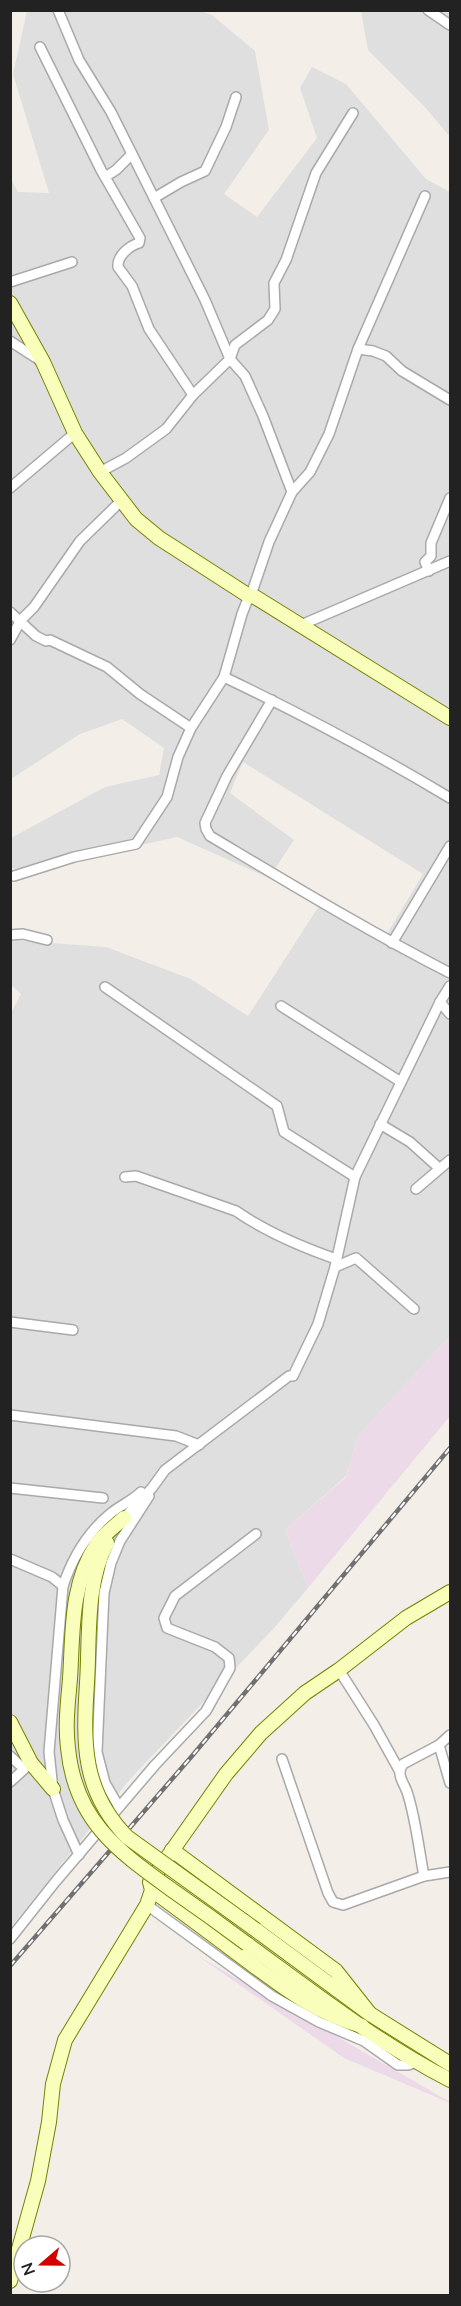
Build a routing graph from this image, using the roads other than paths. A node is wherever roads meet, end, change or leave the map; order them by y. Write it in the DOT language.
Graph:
graph roads {
  1 [pos="58,10"];
  2 [pos="428,10"];
  3 [pos="450,25"];
  4 [pos="40,46"];
  5 [pos="236,97"];
  6 [pos="353,113"];
  7 [pos="132,154"];
  8 [pos="105,177"];
  9 [pos="425,196"];
  10 [pos="154,198"];
  11 [pos="72,262"];
  12 [pos="10,282"];
  13 [pos="10,303"];
  14 [pos="12,344"];
  15 [pos="357,349"];
  16 [pos="230,359"];
  17 [pos="43,362"];
  18 [pos="193,395"];
  19 [pos="450,399"];
  20 [pos="75,433"];
  21 [pos="100,472"];
  22 [pos="10,488"];
  23 [pos="292,492"];
  24 [pos="450,498"];
  25 [pos="122,501"];
  26 [pos="450,561"];
  27 [pos="429,571"];
  28 [pos="250,595"];
  29 [pos="10,612"];
  30 [pos="21,620"];
  31 [pos="301,626"];
  32 [pos="10,640"];
  33 [pos="224,677"];
  34 [pos="272,700"];
  35 [pos="450,718"];
  36 [pos="191,728"];
  37 [pos="450,798"];
  38 [pos="450,846"];
  39 [pos="14,876"];
  40 [pos="10,936"];
  41 [pos="47,940"];
  42 [pos="392,943"];
  43 [pos="450,973"];
  44 [pos="450,986"];
  45 [pos="105,987"];
  46 [pos="440,1002"];
  47 [pos="281,1006"];
  48 [pos="450,1014"];
  49 [pos="401,1082"];
  50 [pos="380,1124"];
  51 [pos="450,1160"];
  52 [pos="439,1168"];
  53 [pos="124,1177"];
  54 [pos="356,1177"];
  55 [pos="416,1189"];
  56 [pos="336,1263"];
  57 [pos="414,1309"];
  58 [pos="10,1322"];
  59 [pos="74,1330"];
  60 [pos="10,1415"];
  61 [pos="199,1445"];
  62 [pos="165,1470"];
  63 [pos="10,1488"];
  64 [pos="103,1498"];
  65 [pos="124,1518"];
  66 [pos="256,1534"];
  67 [pos="10,1559"];
  68 [pos="63,1586"];
  69 [pos="450,1592"];
  70 [pos="339,1670"];
  71 [pos="10,1722"];
  72 [pos="450,1735"];
  73 [pos="439,1745"];
  74 [pos="10,1756"];
  75 [pos="282,1759"];
  76 [pos="27,1766"];
  77 [pos="399,1770"];
  78 [pos="10,1782"];
  79 [pos="450,1783"];
  80 [pos="53,1789"];
  81 [pos="119,1807"];
  82 [pos="172,1850"];
  83 [pos="79,1855"];
  84 [pos="450,1872"];
  85 [pos="424,1876"];
  86 [pos="153,1890"];
  87 [pos="147,1905"];
  88 [pos="10,1939"];
  89 [pos="366,2020"];
  90 [pos="417,2062"];
  91 [pos="450,2064"];
  92 [pos="450,2080"];
  93 [pos="11,2277"];
  1 -- 7 [label="street"];
  2 -- 3 [label="street"];
  4 -- 8 [label="street"];
  5 -- 10 [label="street"];
  6 -- 16 [label="street"];
  7 -- 8 [label="street"];
  7 -- 10 [label="street"];
  8 -- 18 [label="street"];
  9 -- 15 [label="street"];
  10 -- 16 [label="street"];
  11 -- 12 [label="street"];
  13 -- 17 [label="main road"];
  14 -- 17 [label="street"];
  15 -- 19 [label="street"];
  15 -- 23 [label="street"];
  16 -- 18 [label="street"];
  16 -- 23 [label="street"];
  17 -- 20 [label="main road"];
  18 -- 21 [label="street"];
  20 -- 21 [label="main road"];
  20 -- 22 [label="street"];
  21 -- 25 [label="main road"];
  23 -- 28 [label="street"];
  24 -- 27 [label="street"];
  25 -- 28 [label="main road"];
  25 -- 30 [label="street"];
  26 -- 27 [label="street"];
  27 -- 31 [label="street"];
  28 -- 31 [label="main road"];
  28 -- 33 [label="street"];
  29 -- 30 [label="street"];
  30 -- 32 [label="street"];
  30 -- 36 [label="street"];
  31 -- 35 [label="main road"];
  33 -- 34 [label="street"];
  33 -- 36 [label="street"];
  34 -- 37 [label="street"];
  34 -- 42 [label="street"];
  36 -- 39 [label="street"];
  38 -- 42 [label="street"];
  40 -- 41 [label="street"];
  42 -- 43 [label="street"];
  44 -- 46 [label="street"];
  45 -- 54 [label="street"];
  46 -- 48 [label="street"];
  46 -- 49 [label="street"];
  47 -- 49 [label="street"];
  49 -- 50 [label="street"];
  50 -- 52 [label="street"];
  50 -- 54 [label="street"];
  51 -- 52 [label="street"];
  52 -- 55 [label="street"];
  53 -- 56 [label="street"];
  54 -- 56 [label="street"];
  56 -- 57 [label="street"];
  56 -- 61 [label="street"];
  58 -- 59 [label="street"];
  60 -- 61 [label="street"];
  61 -- 62 [label="street"];
  62 -- 65 [label="street"];
  62 -- 68 [label="street"];
  62 -- 81 [label="street"];
  63 -- 64 [label="street"];
  65 -- 89 [label="main road, bridge"];
  65 -- 89 [label="main road, bridge"];
  66 -- 81 [label="street"];
  67 -- 68 [label="street"];
  68 -- 80 [label="street"];
  69 -- 70 [label="main road"];
  70 -- 77 [label="street"];
  70 -- 82 [label="main road"];
  71 -- 76 [label="main road"];
  72 -- 73 [label="street"];
  73 -- 77 [label="street"];
  73 -- 79 [label="street"];
  74 -- 76 [label="street"];
  75 -- 85 [label="street"];
  76 -- 78 [label="street"];
  76 -- 80 [label="main road"];
  77 -- 85 [label="street"];
  80 -- 83 [label="street"];
  81 -- 83 [label="street"];
  82 -- 86 [label="main road"];
  82 -- 89 [label="main road"];
  83 -- 88 [label="street"];
  84 -- 85 [label="street"];
  86 -- 87 [label="main road"];
  86 -- 89 [label="main road"];
  87 -- 90 [label="street"];
  87 -- 93 [label="main road"];
  89 -- 90 [label="main road"];
  89 -- 91 [label="main road"];
  90 -- 92 [label="main road"];
}
